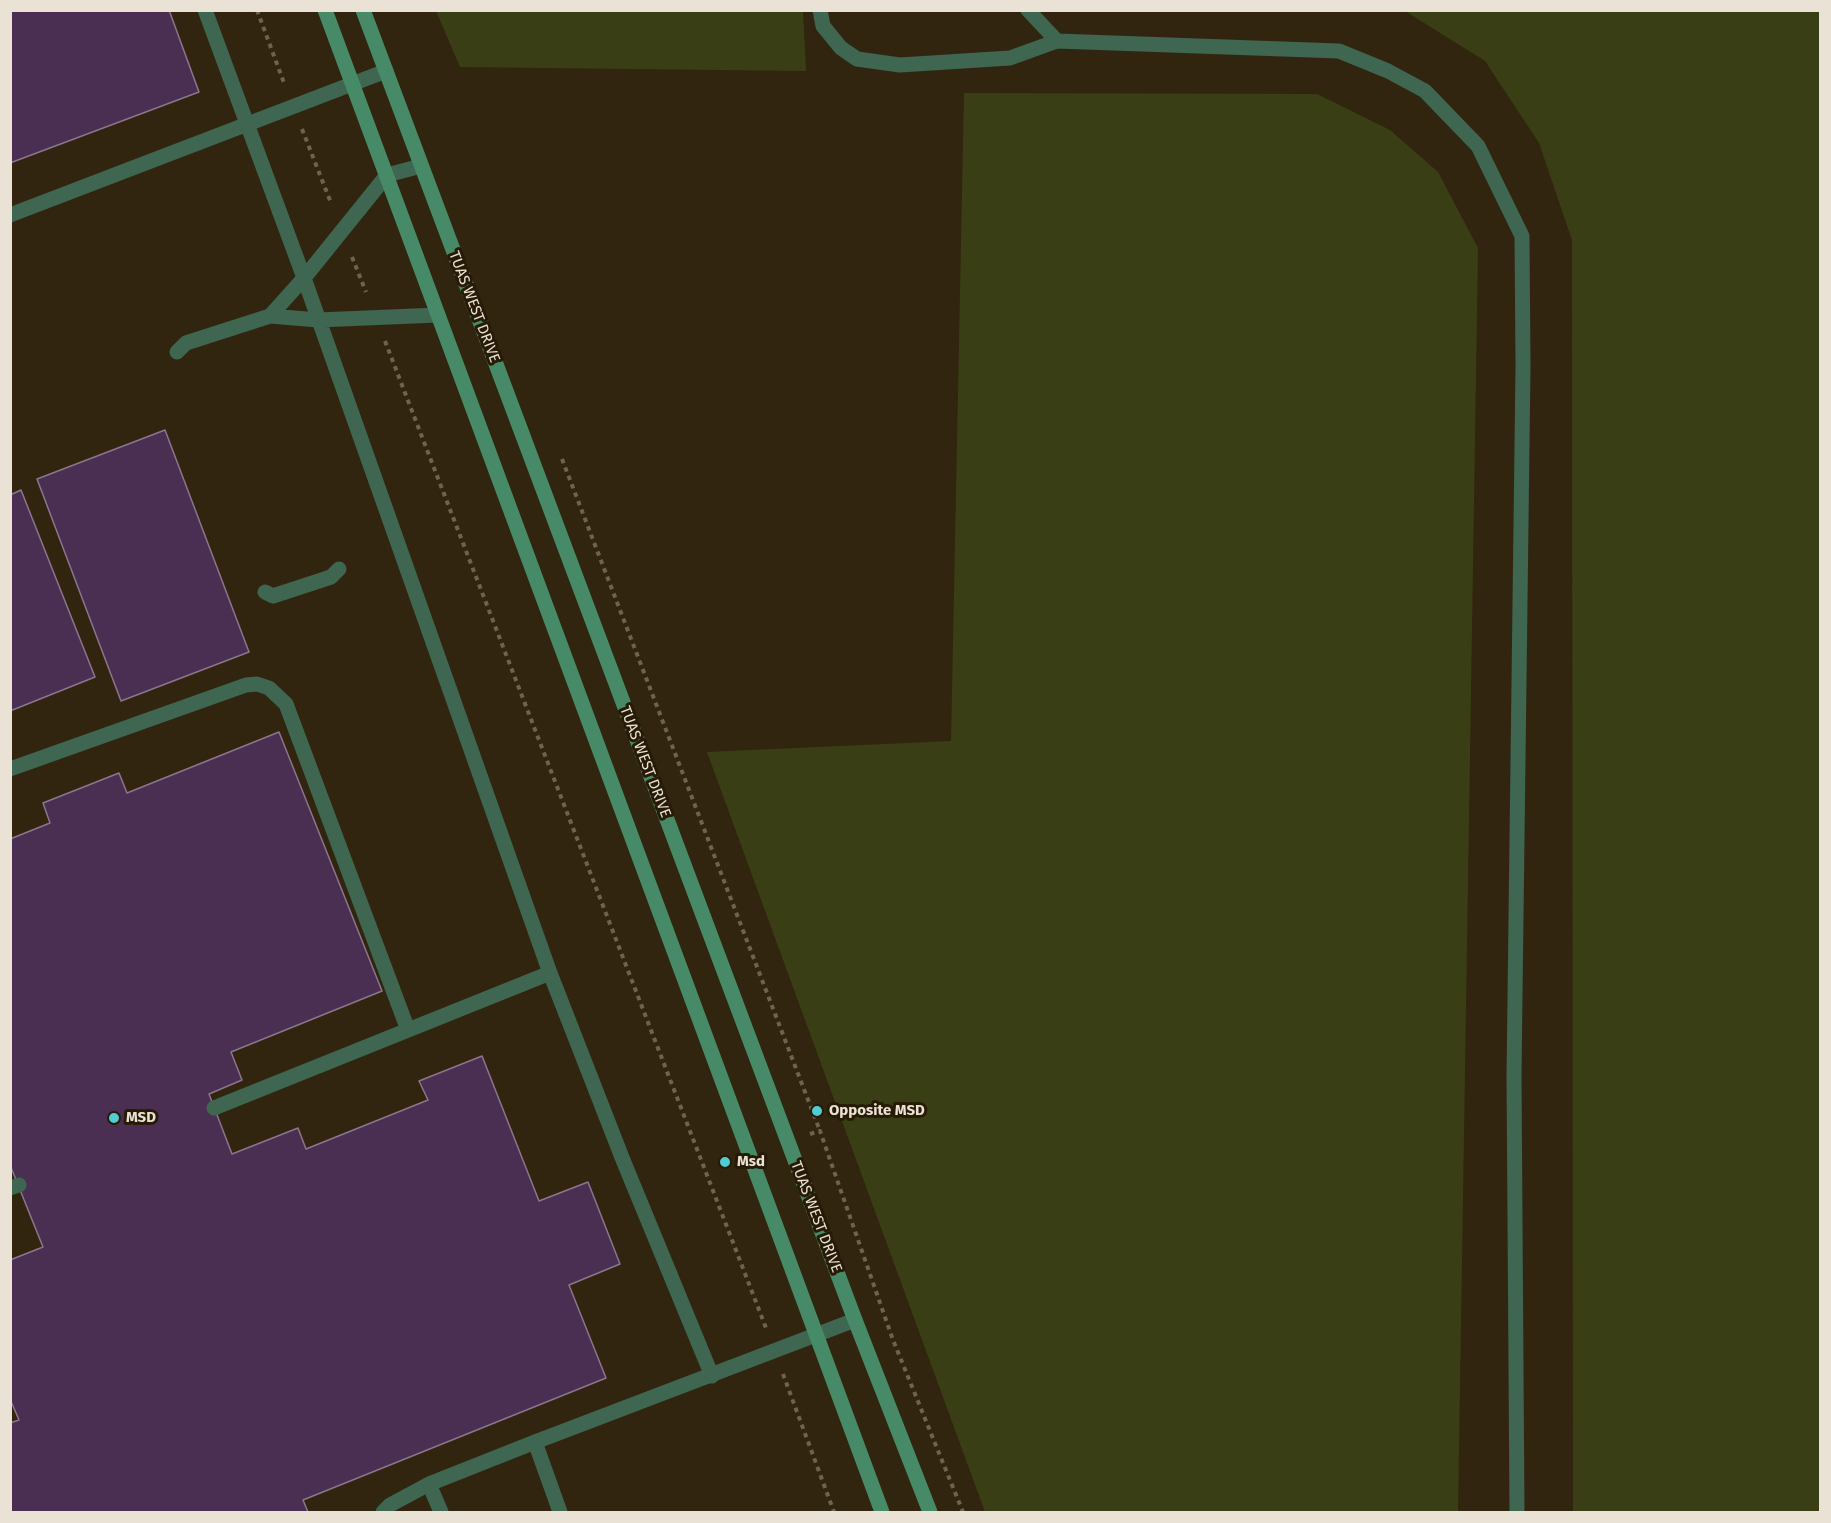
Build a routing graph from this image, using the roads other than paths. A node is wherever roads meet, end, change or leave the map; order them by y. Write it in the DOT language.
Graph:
graph roads {
  1 [pos="205,10"];
  2 [pos="325,10"];
  3 [pos="363,10"];
  4 [pos="820,10"];
  5 [pos="1028,10"];
  6 [pos="1058,41"];
  7 [pos="386,71"];
  8 [pos="352,83"];
  9 [pos="247,125"];
  10 [pos="421,166"];
  11 [pos="387,175"];
  12 [pos="10,215"];
  13 [pos="304,278"];
  14 [pos="438,315"];
  15 [pos="270,316"];
  16 [pos="318,320"];
  17 [pos="177,352"];
  18 [pos="339,569"];
  19 [pos="265,592"];
  20 [pos="10,769"];
  21 [pos="550,973"];
  22 [pos="408,1030"];
  23 [pos="214,1108"];
  24 [pos="855,1320"];
  25 [pos="816,1335"];
  26 [pos="712,1376"];
  27 [pos="535,1442"];
  28 [pos="429,1484"];
  29 [pos="382,1512"];
  30 [pos="441,1512"];
  31 [pos="561,1512"];
  32 [pos="882,1512"];
  33 [pos="930,1512"];
  34 [pos="1517,1512"];
  1 -- 9 [label="lane"];
  2 -- 8 [label="main road"];
  3 -- 7 [label="main road, TUAS WEST DRIVE"];
  4 -- 6 [label="lane"];
  5 -- 6 [label="lane"];
  6 -- 34 [label="lane"];
  7 -- 8 [label="lane"];
  7 -- 10 [label="main road, TUAS WEST DRIVE"];
  8 -- 9 [label="lane"];
  8 -- 11 [label="main road"];
  9 -- 12 [label="lane"];
  9 -- 13 [label="lane"];
  10 -- 11 [label="lane"];
  10 -- 24 [label="main road, TUAS WEST DRIVE"];
  11 -- 13 [label="lane"];
  11 -- 14 [label="main road"];
  13 -- 15 [label="lane"];
  13 -- 16 [label="lane"];
  14 -- 16 [label="lane"];
  14 -- 25 [label="main road"];
  15 -- 16 [label="lane"];
  15 -- 17 [label="lane"];
  16 -- 21 [label="lane"];
  18 -- 19 [label="lane"];
  20 -- 22 [label="lane"];
  21 -- 22 [label="lane"];
  21 -- 26 [label="lane"];
  22 -- 23 [label="lane"];
  24 -- 25 [label="lane"];
  24 -- 33 [label="main road, TUAS WEST DRIVE"];
  25 -- 26 [label="lane"];
  25 -- 32 [label="main road"];
  26 -- 27 [label="lane"];
  27 -- 28 [label="lane"];
  27 -- 31 [label="lane"];
  28 -- 29 [label="lane"];
  28 -- 30 [label="lane"];
}
